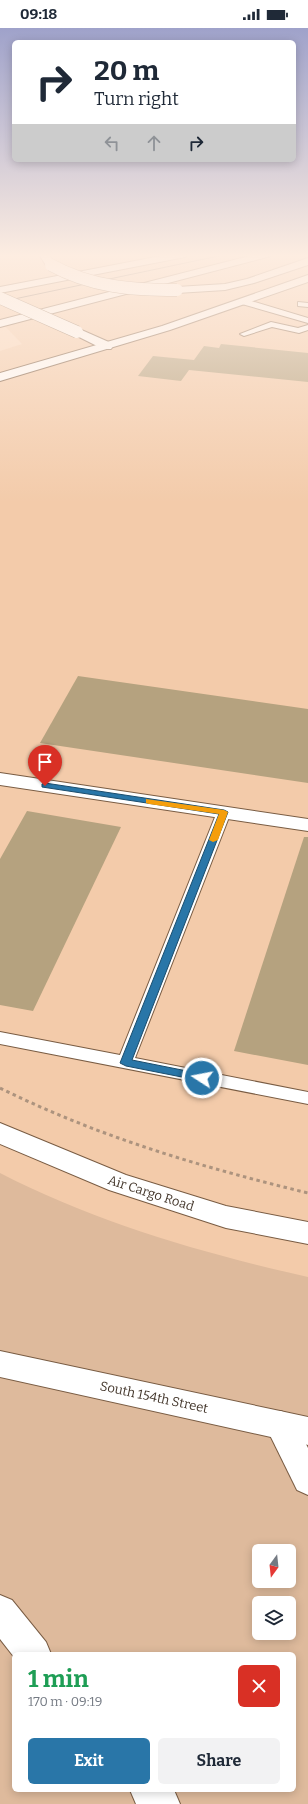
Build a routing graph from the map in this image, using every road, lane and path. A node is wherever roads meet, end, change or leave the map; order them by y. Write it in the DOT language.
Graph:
graph roads {
  1 [pos="87,337"];
  2 [pos="136,337"];
  3 [pos="106,346"];
  4 [pos="0,377"];
  5 [pos="0,779"];
  6 [pos="224,812"];
  7 [pos="308,825"];
  8 [pos="0,1038"];
  9 [pos="126,1063"];
  10 [pos="0,1088"];
  11 [pos="308,1098"];
  12 [pos="0,1133"];
  13 [pos="308,1193"];
  14 [pos="308,1233"];
  15 [pos="0,1364"];
  16 [pos="294,1428"];
  17 [pos="308,1480"];
  18 [pos="0,1612"];
  19 [pos="32,1652"];
  20 [pos="151,1792"];
  21 [pos="161,1804"];
  1 -- 3 [label="main road, bridge"];
  2 -- 3 [label="main road"];
  3 -- 4 [label="main road"];
  5 -- 6 [label="main road"];
  6 -- 7 [label="main road"];
  6 -- 9 [label="lane"];
  8 -- 9 [label="lane"];
  9 -- 11 [label="lane"];
  10 -- 13 [label="path"];
  12 -- 14 [label="main road, Air Cargo Road"];
  15 -- 16 [label="main road, South 154th Street"];
  16 -- 17 [label="main road"];
  18 -- 19 [label="main road"];
  20 -- 21 [label="main road"];
}
